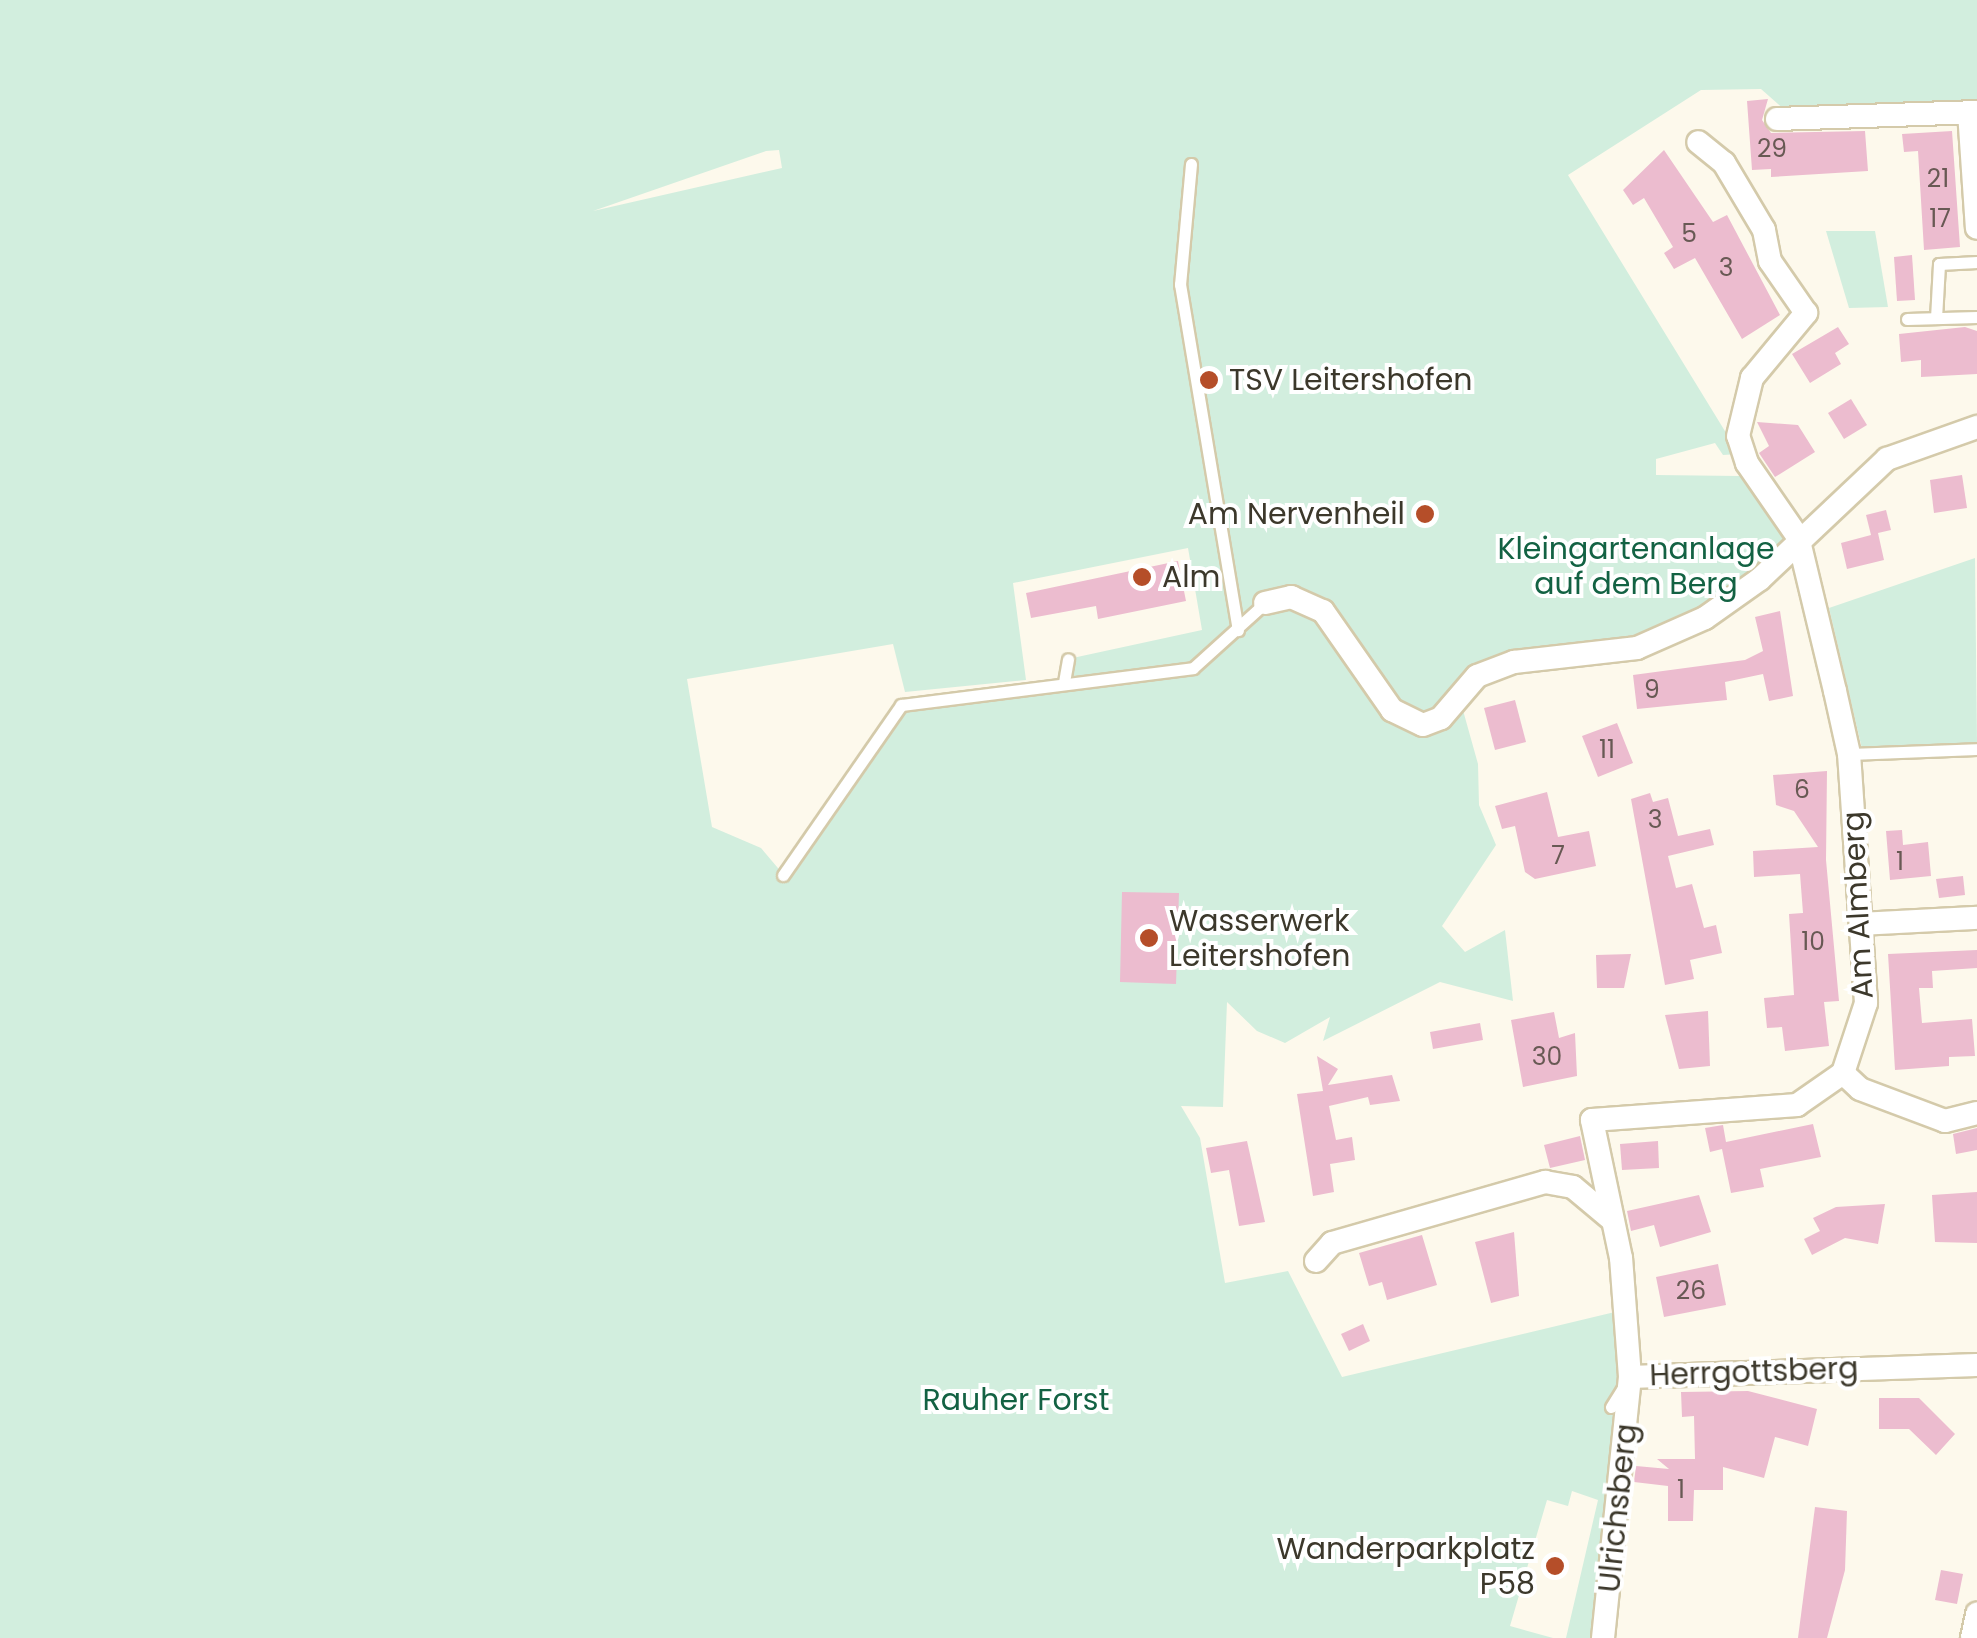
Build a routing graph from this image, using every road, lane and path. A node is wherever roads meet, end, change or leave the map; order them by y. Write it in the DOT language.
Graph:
graph roads {
  1 [pos="1973,112"];
  2 [pos="1778,119"];
  3 [pos="1698,142"];
  4 [pos="1191,164"];
  5 [pos="1977,228"];
  6 [pos="1977,262"];
  7 [pos="1977,317"];
  8 [pos="1936,318"];
  9 [pos="1906,320"];
  10 [pos="1977,427"];
  11 [pos="1798,537"];
  12 [pos="1265,603"];
  13 [pos="1238,630"];
  14 [pos="1068,659"];
  15 [pos="1064,682"];
  16 [pos="1977,749"];
  17 [pos="1849,754"];
  18 [pos="784,875"];
  19 [pos="1977,918"];
  20 [pos="1861,924"];
  21 [pos="1843,1073"];
  22 [pos="1977,1114"];
  23 [pos="1611,1219"];
  24 [pos="1316,1261"];
  25 [pos="1977,1365"];
  26 [pos="1630,1377"];
  27 [pos="1611,1407"];
  28 [pos="1977,1614"];
  29 [pos="1603,1638"];
  30 [pos="1972,1638"];
  1 -- 2 [label="street"];
  1 -- 5 [label="street"];
  3 -- 11 [label="street"];
  4 -- 13 [label="lane"];
  6 -- 8 [label="lane"];
  7 -- 8 [label="lane"];
  8 -- 9 [label="lane"];
  10 -- 11 [label="street"];
  11 -- 12 [label="street"];
  11 -- 17 [label="street, Am Almberg"];
  12 -- 13 [label="lane"];
  13 -- 15 [label="lane"];
  14 -- 15 [label="lane"];
  15 -- 18 [label="lane"];
  16 -- 17 [label="lane"];
  17 -- 20 [label="street, Am Almberg"];
  19 -- 20 [label="street"];
  20 -- 21 [label="street, Am Almberg"];
  21 -- 22 [label="street"];
  21 -- 23 [label="street, Herrgottsberg"];
  23 -- 24 [label="street"];
  23 -- 26 [label="street, Herrgottsberg"];
  25 -- 26 [label="street, Herrgottsberg"];
  26 -- 27 [label="lane"];
  26 -- 29 [label="street, Ulrichsberg"];
  28 -- 30 [label="street"];
}
